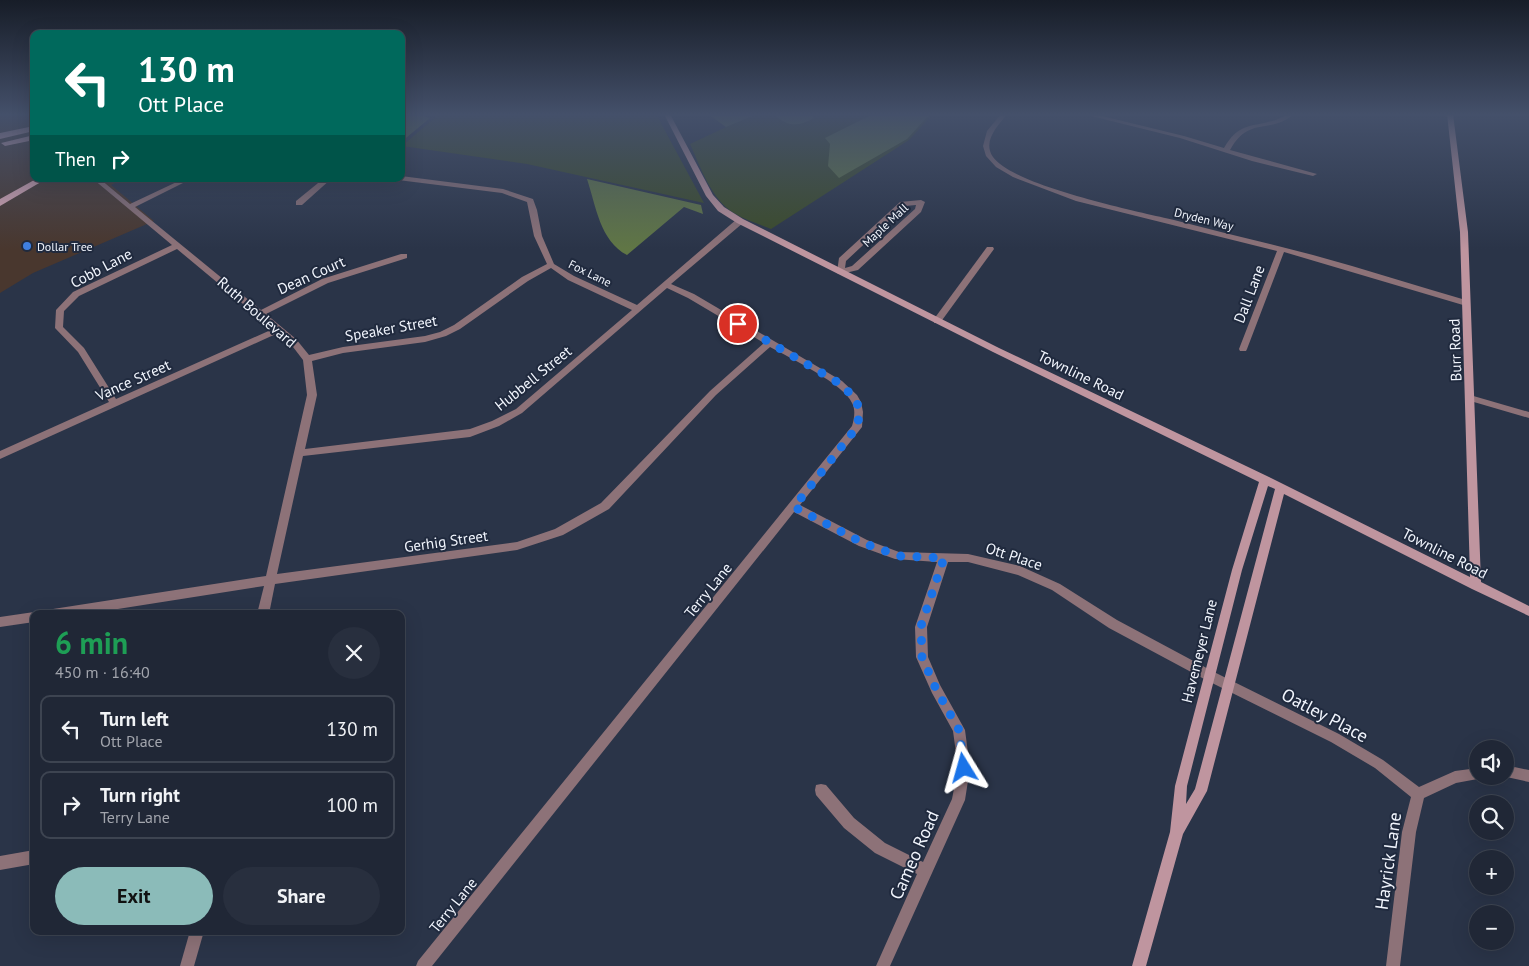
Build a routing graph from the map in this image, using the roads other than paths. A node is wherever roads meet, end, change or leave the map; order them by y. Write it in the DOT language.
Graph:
graph roads {
  1 [pos="690,159"];
  2 [pos="992,159"];
  3 [pos="1252,159"];
  4 [pos="1453,159"];
  5 [pos="1313,174"];
  6 [pos="405,179"];
  7 [pos="37,182"];
  8 [pos="100,182"];
  9 [pos="182,182"];
  10 [pos="323,182"];
  11 [pos="299,202"];
  12 [pos="0,203"];
  13 [pos="129,207"];
  14 [pos="740,221"];
  15 [pos="177,246"];
  16 [pos="990,249"];
  17 [pos="1281,249"];
  18 [pos="404,256"];
  19 [pos="551,266"];
  20 [pos="840,272"];
  21 [pos="666,285"];
  22 [pos="1466,304"];
  23 [pos="637,309"];
  24 [pos="260,314"];
  25 [pos="937,321"];
  26 [pos="278,330"];
  27 [pos="769,343"];
  28 [pos="1243,349"];
  29 [pos="307,359"];
  30 [pos="1470,398"];
  31 [pos="114,403"];
  32 [pos="1529,415"];
  33 [pos="298,453"];
  34 [pos="0,455"];
  35 [pos="1265,480"];
  36 [pos="1280,488"];
  37 [pos="794,507"];
  38 [pos="944,558"];
  39 [pos="270,580"];
  40 [pos="1476,586"];
  41 [pos="79,610"];
  42 [pos="264,610"];
  43 [pos="1529,611"];
  44 [pos="30,618"];
  45 [pos="0,622"];
  46 [pos="1210,676"];
  47 [pos="1229,685"];
  48 [pos="1514,773"];
  49 [pos="1469,775"];
  50 [pos="1529,776"];
  51 [pos="821,790"];
  52 [pos="1418,794"];
  53 [pos="1177,832"];
  54 [pos="30,858"];
  55 [pos="0,863"];
  56 [pos="926,871"];
  57 [pos="196,935"];
  58 [pos="187,966"];
  59 [pos="423,966"];
  60 [pos="884,966"];
  61 [pos="1139,966"];
  62 [pos="1394,966"];
  1 -- 14 [label="street, Townline Road"];
  2 -- 17 [label="street, Dryden Way"];
  3 -- 5 [label="street"];
  4 -- 22 [label="street, Burr Road"];
  6 -- 19 [label="street, Fox Lane"];
  7 -- 12 [label="main road"];
  8 -- 13 [label="street, Ruth Boulevard"];
  9 -- 13 [label="street"];
  10 -- 11 [label="street"];
  13 -- 15 [label="street, Ruth Boulevard"];
  14 -- 20 [label="street, Townline Road"];
  14 -- 21 [label="street, Hubbell Street"];
  15 -- 24 [label="street, Ruth Boulevard"];
  15 -- 31 [label="street, Cobb Lane"];
  16 -- 25 [label="street"];
  17 -- 22 [label="street, Dryden Way"];
  17 -- 28 [label="street, Dall Lane"];
  18 -- 24 [label="street, Dean Court"];
  19 -- 23 [label="street, Fox Lane"];
  19 -- 29 [label="street, Speaker Street"];
  20 -- 20 [label="street, Maple Mall"];
  20 -- 25 [label="street, Townline Road"];
  21 -- 23 [label="street, Hubbell Street"];
  21 -- 27 [label="street, Terry Lane"];
  22 -- 30 [label="street, Burr Road"];
  23 -- 33 [label="street, Hubbell Street"];
  24 -- 26 [label="street, Ruth Boulevard"];
  25 -- 35 [label="street, Townline Road"];
  26 -- 29 [label="street, Ruth Boulevard"];
  26 -- 31 [label="street, Vance Street"];
  27 -- 37 [label="street, Terry Lane"];
  27 -- 39 [label="street, Gerhig Street"];
  29 -- 33 [label="street, Ruth Boulevard"];
  30 -- 32 [label="street"];
  30 -- 40 [label="street, Burr Road"];
  31 -- 34 [label="street, Vance Street"];
  33 -- 39 [label="street, Ruth Boulevard"];
  35 -- 36 [label="street, Townline Road"];
  35 -- 46 [label="street, Havemeyer Lane"];
  36 -- 40 [label="street, Townline Road"];
  36 -- 47 [label="street, Havemeyer Lane"];
  37 -- 38 [label="street, Ott Place"];
  37 -- 59 [label="street, Terry Lane"];
  38 -- 46 [label="street, Ott Place"];
  38 -- 56 [label="street, Cameo Road"];
  39 -- 41 [label="street, Gerhig Street"];
  39 -- 42 [label="street, Ruth Boulevard"];
  40 -- 43 [label="street, Townline Road"];
  44 -- 45 [label="street"];
  46 -- 47 [label="street, Oatley Place"];
  46 -- 53 [label="street, Havemeyer Lane"];
  47 -- 52 [label="street, Oatley Place"];
  47 -- 53 [label="street, Havemeyer Lane"];
  48 -- 50 [label="street"];
  49 -- 52 [label="street"];
  51 -- 56 [label="street"];
  52 -- 62 [label="street, Hayrick Lane"];
  53 -- 61 [label="street, Havemeyer Lane"];
  54 -- 55 [label="street"];
  56 -- 60 [label="street, Cameo Road"];
  57 -- 58 [label="street"];
}
